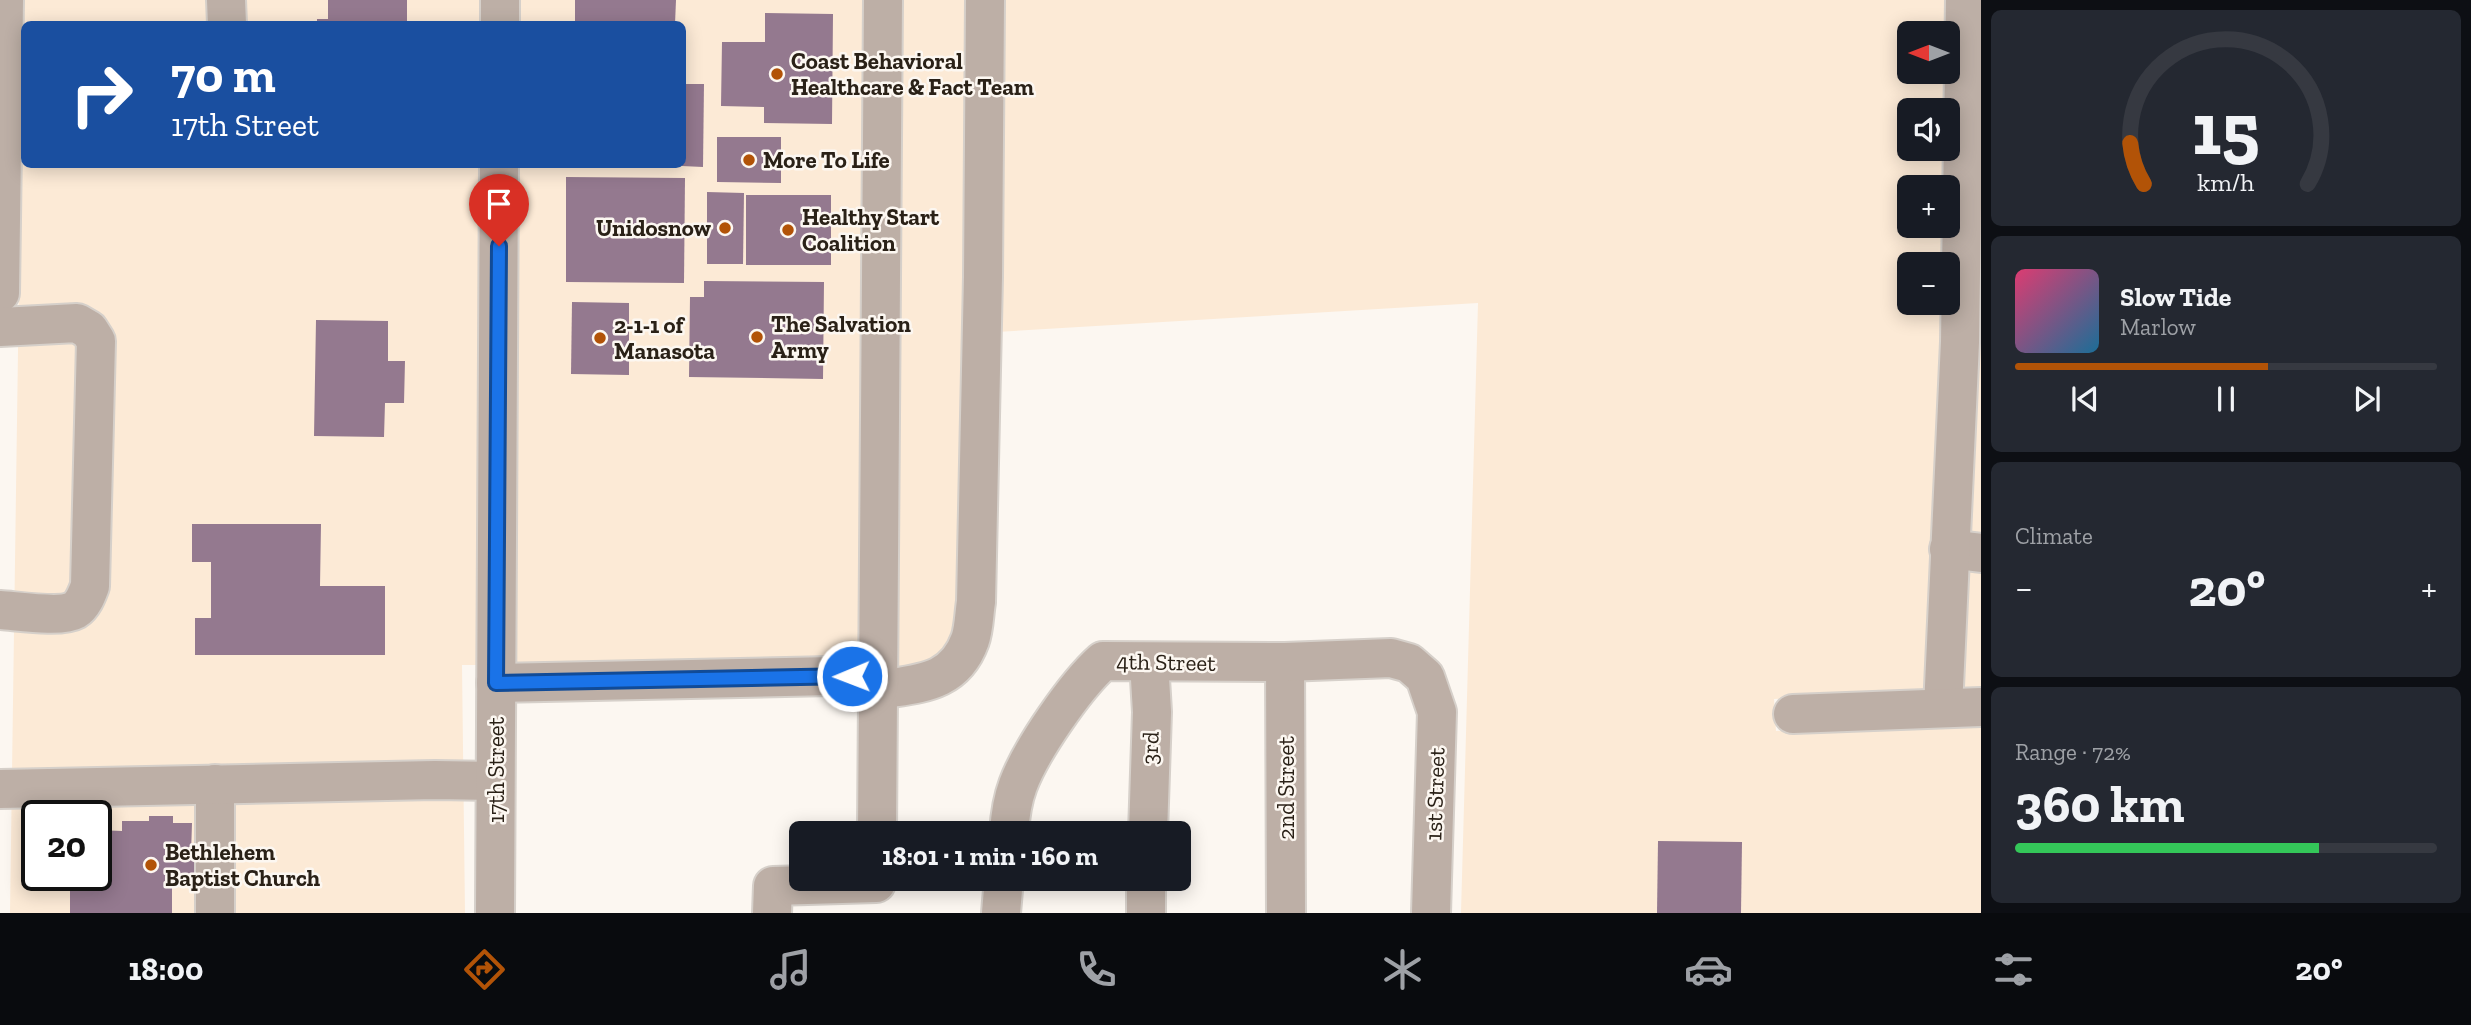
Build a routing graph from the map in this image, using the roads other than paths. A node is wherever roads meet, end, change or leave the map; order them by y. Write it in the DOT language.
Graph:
graph roads {
  1 [pos="4,0"];
  2 [pos="226,0"];
  3 [pos="500,0"];
  4 [pos="883,0"];
  5 [pos="985,0"];
  6 [pos="1965,0"];
  7 [pos="227,21"];
  8 [pos="500,21"];
  9 [pos="1972,98"];
  10 [pos="499,168"];
  11 [pos="0,293"];
  12 [pos="0,327"];
  13 [pos="1965,551"];
  14 [pos="0,610"];
  15 [pos="1149,662"];
  16 [pos="1285,662"];
  17 [pos="1424,677"];
  18 [pos="879,682"];
  19 [pos="496,683"];
  20 [pos="1981,707"];
  21 [pos="1943,708"];
  22 [pos="1793,713"];
  23 [pos="495,781"];
  24 [pos="215,784"];
  25 [pos="0,789"];
  26 [pos="877,821"];
  27 [pos="1010,821"];
  28 [pos="1147,821"];
  29 [pos="789,886"];
  30 [pos="1003,891"];
  31 [pos="1146,891"];
  32 [pos="215,913"];
  33 [pos="495,913"];
  34 [pos="772,913"];
  35 [pos="1001,913"];
  36 [pos="1146,913"];
  37 [pos="1286,913"];
  38 [pos="1431,913"];
  1 -- 11 [label="street"];
  2 -- 7 [label="street"];
  3 -- 8 [label="street"];
  4 -- 18 [label="street"];
  5 -- 18 [label="street"];
  6 -- 9 [label="street"];
  9 -- 13 [label="street"];
  10 -- 19 [label="street, 17th Street"];
  12 -- 14 [label="street"];
  13 -- 21 [label="street"];
  15 -- 16 [label="street, 4th Street"];
  15 -- 27 [label="street, 4th Street"];
  15 -- 28 [label="street, 3rd"];
  16 -- 17 [label="street, 4th Street"];
  16 -- 37 [label="street, 2nd Street"];
  17 -- 38 [label="street, 1st Street"];
  18 -- 19 [label="street"];
  18 -- 26 [label="street"];
  19 -- 23 [label="street, 17th Street"];
  20 -- 21 [label="street"];
  21 -- 22 [label="street"];
  23 -- 24 [label="street"];
  23 -- 33 [label="street, 17th Street"];
  24 -- 25 [label="street"];
  24 -- 32 [label="street"];
  29 -- 34 [label="street"];
  30 -- 35 [label="street"];
  31 -- 36 [label="street"];
}
